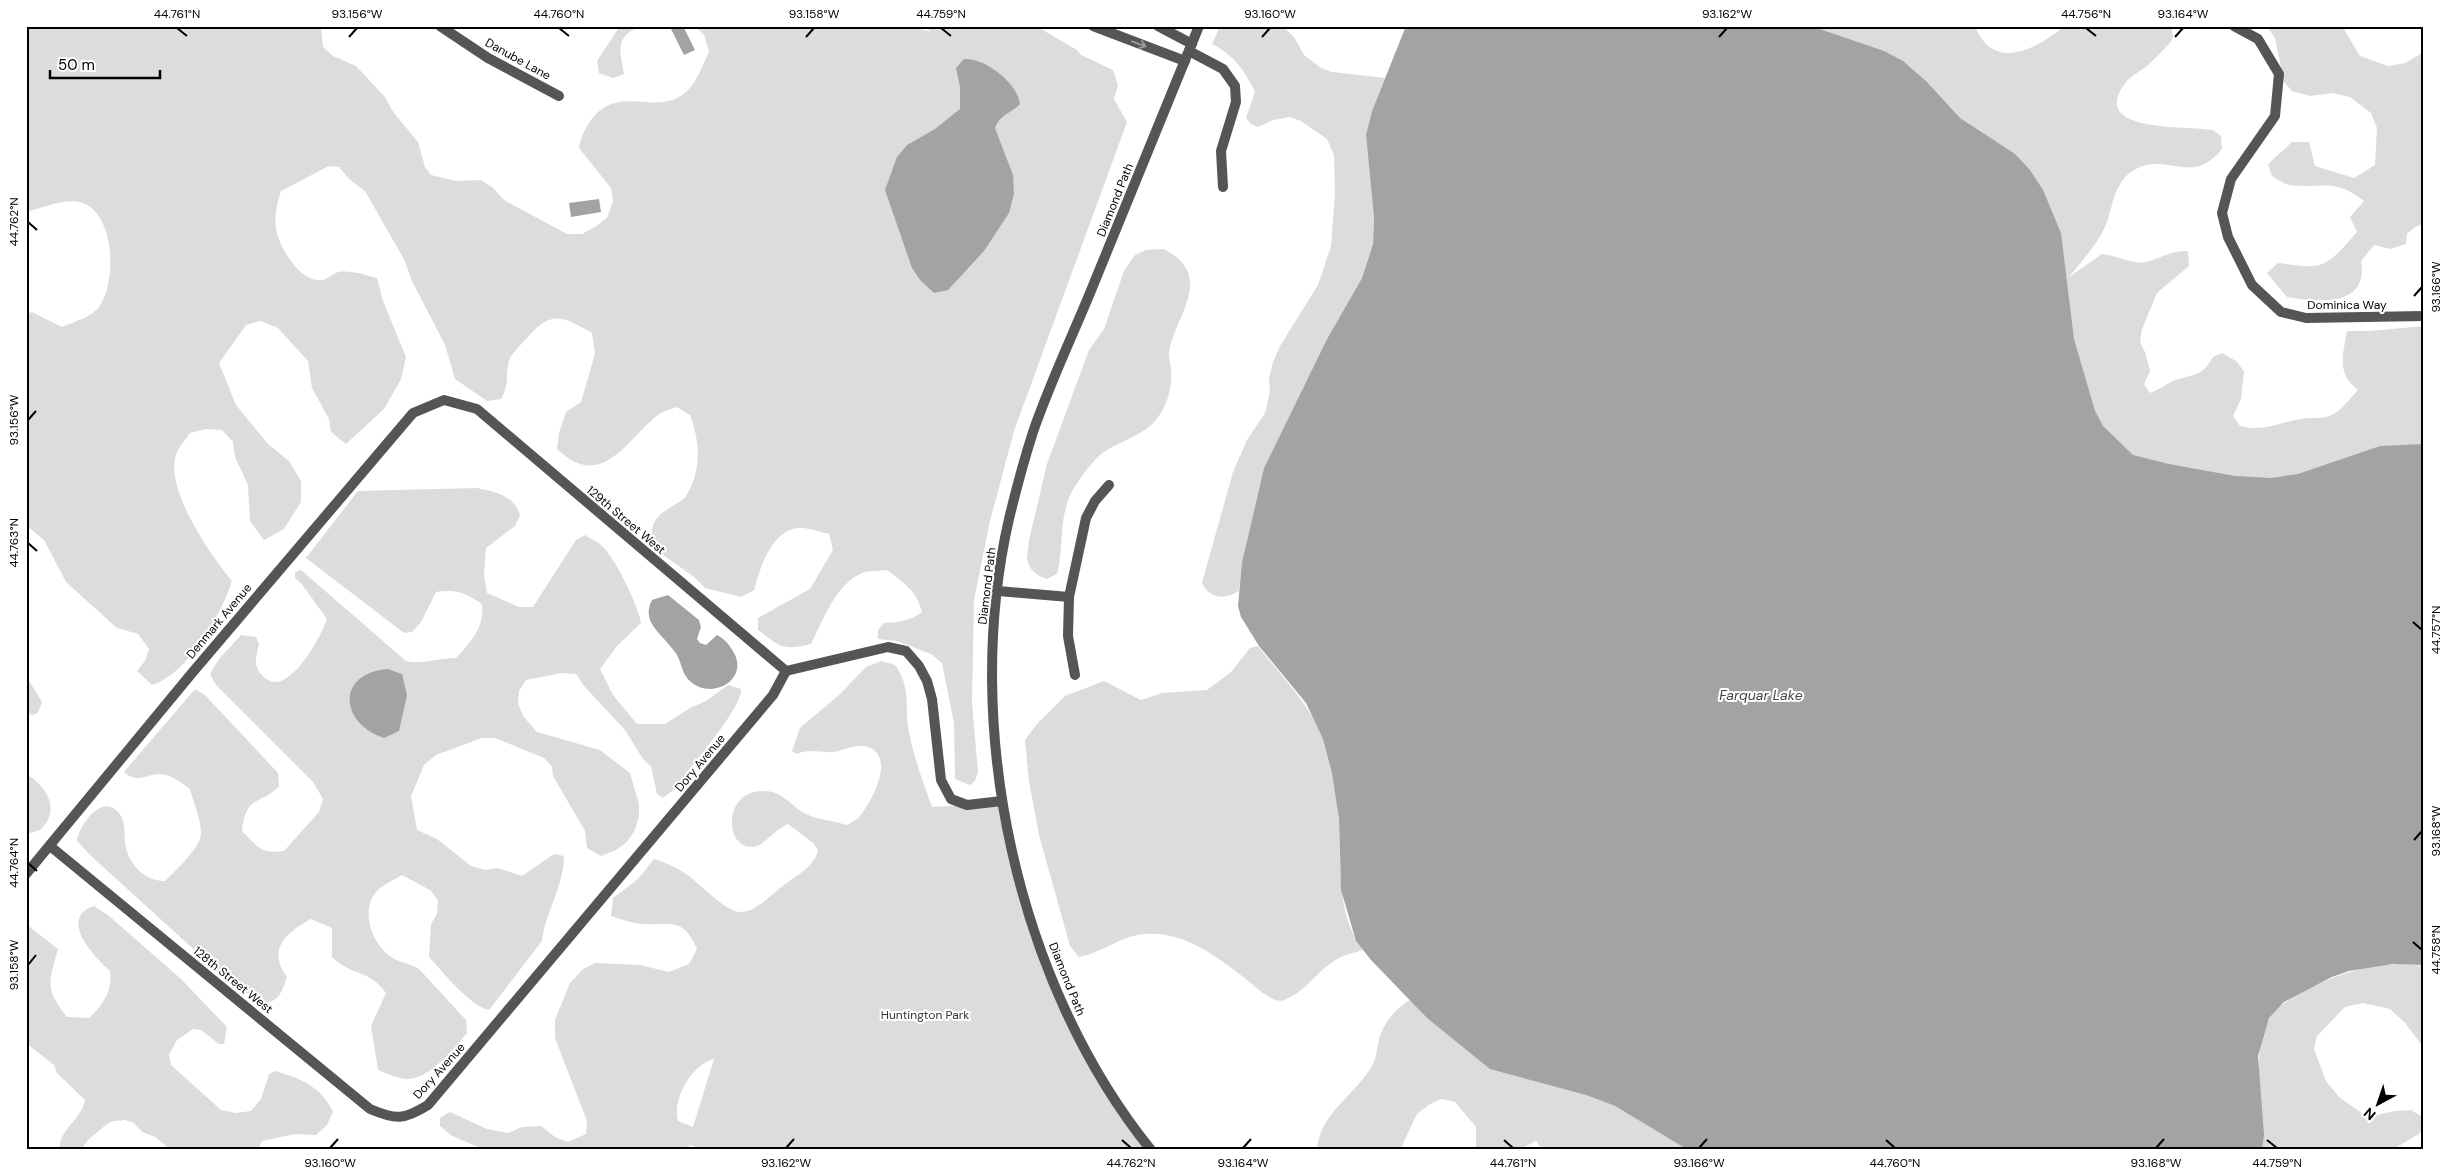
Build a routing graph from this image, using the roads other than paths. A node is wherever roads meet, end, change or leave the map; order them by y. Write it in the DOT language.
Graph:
graph roads {
  1 [pos="440,26"];
  2 [pos="1093,26"];
  3 [pos="1158,26"];
  4 [pos="1199,26"];
  5 [pos="2234,26"];
  6 [pos="1190,47"];
  7 [pos="1185,61"];
  8 [pos="559,96"];
  9 [pos="1223,187"];
  10 [pos="2424,316"];
  11 [pos="444,400"];
  12 [pos="1109,485"];
  13 [pos="998,592"];
  14 [pos="1069,597"];
  15 [pos="786,671"];
  16 [pos="1075,675"];
  17 [pos="1002,801"];
  18 [pos="50,846"];
  19 [pos="26,874"];
  20 [pos="408,1117"];
  21 [pos="1151,1150"];
  1 -- 8 [label="street, Danube Lane"];
  2 -- 7 [label="street, one-way"];
  3 -- 6 [label="street"];
  4 -- 6 [label="street, Diamond Path"];
  5 -- 10 [label="street, Dominica Way"];
  6 -- 7 [label="street, Diamond Path"];
  6 -- 9 [label="street"];
  7 -- 13 [label="street, Diamond Path"];
  11 -- 15 [label="street, 129th Street West"];
  11 -- 18 [label="street, Denmark Avenue"];
  12 -- 14 [label="street"];
  13 -- 14 [label="street"];
  13 -- 17 [label="street, Diamond Path"];
  14 -- 16 [label="street"];
  15 -- 17 [label="street"];
  15 -- 20 [label="street, Dory Avenue"];
  17 -- 21 [label="street, Diamond Path"];
  18 -- 19 [label="street, Denmark Avenue"];
  18 -- 20 [label="street, 128th Street West"];
}
